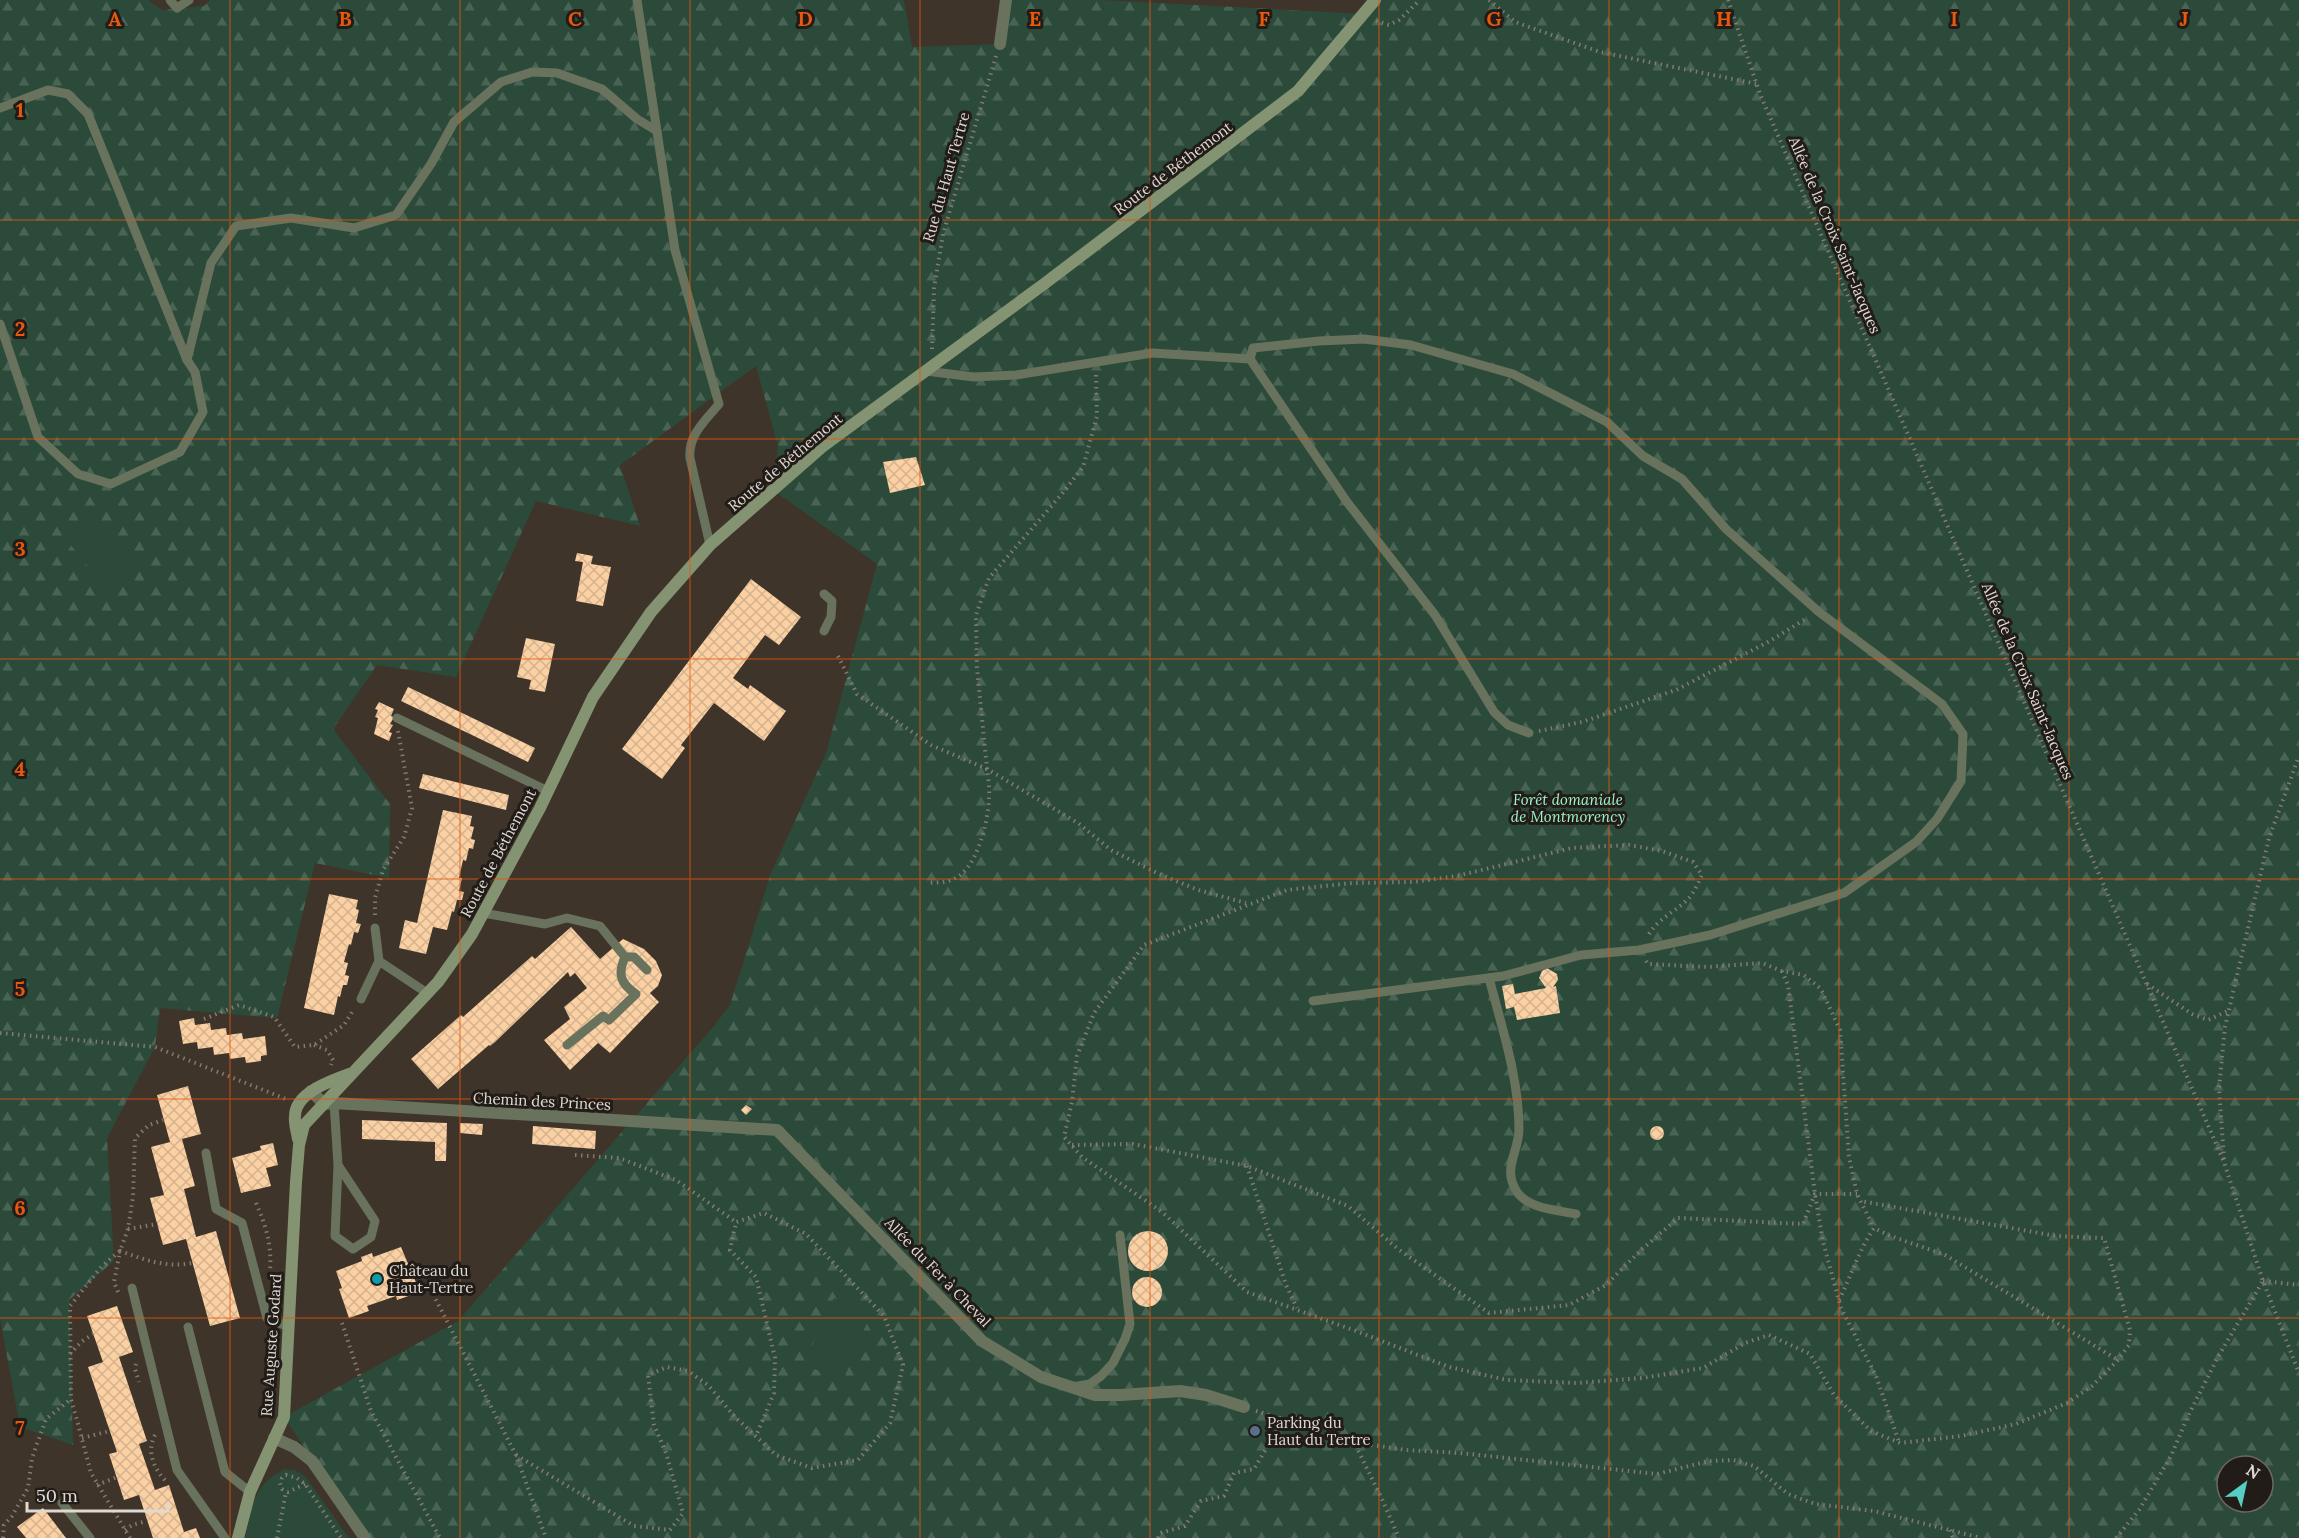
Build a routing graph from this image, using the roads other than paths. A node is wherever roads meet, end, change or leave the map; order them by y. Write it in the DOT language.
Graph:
graph roads {
  1 [pos="170,0"];
  2 [pos="189,0"];
  3 [pos="637,0"];
  4 [pos="1006,0"];
  5 [pos="1375,0"];
  6 [pos="1000,44"];
  7 [pos="0,108"];
  8 [pos="657,131"];
  9 [pos="0,324"];
  10 [pos="1250,359"];
  11 [pos="187,360"];
  12 [pos="931,367"];
  13 [pos="710,545"];
  14 [pos="824,594"];
  15 [pos="824,632"];
  16 [pos="397,718"];
  17 [pos="1530,733"];
  18 [pos="548,790"];
  19 [pos="483,913"];
  20 [pos="375,928"];
  21 [pos="625,957"];
  22 [pos="379,961"];
  23 [pos="647,970"];
  24 [pos="1489,978"];
  25 [pos="427,993"];
  26 [pos="361,999"];
  27 [pos="1313,1001"];
  28 [pos="567,1045"];
  29 [pos="353,1072"];
  30 [pos="325,1083"];
  31 [pos="311,1091"];
  32 [pos="331,1100"];
  33 [pos="777,1130"];
  34 [pos="299,1145"];
  35 [pos="206,1153"];
  36 [pos="338,1165"];
  37 [pos="1576,1214"];
  38 [pos="1120,1234"];
  39 [pos="132,1288"];
  40 [pos="188,1327"];
  41 [pos="289,1327"];
  42 [pos="1070,1387"];
  43 [pos="1244,1407"];
  44 [pos="274,1438"];
  45 [pos="250,1492"];
  46 [pos="62,1503"];
  47 [pos="90,1538"];
  48 [pos="225,1538"];
  49 [pos="238,1538"];
  50 [pos="365,1538"];
  1 -- 2 [label="lane"];
  3 -- 8 [label="lane"];
  4 -- 6 [label="street"];
  5 -- 12 [label="street, Route de Béthemont"];
  7 -- 11 [label="lane"];
  8 -- 11 [label="lane"];
  8 -- 13 [label="lane"];
  9 -- 11 [label="lane"];
  10 -- 12 [label="lane"];
  10 -- 17 [label="lane"];
  10 -- 24 [label="lane"];
  12 -- 13 [label="street, Route de Béthemont"];
  13 -- 18 [label="street, Route de Béthemont"];
  14 -- 15 [label="lane"];
  16 -- 18 [label="lane"];
  18 -- 19 [label="street, Route de Béthemont"];
  19 -- 21 [label="lane"];
  19 -- 25 [label="street, Route de Béthemont"];
  20 -- 22 [label="lane"];
  21 -- 23 [label="lane"];
  21 -- 28 [label="lane"];
  22 -- 25 [label="lane"];
  22 -- 26 [label="lane"];
  24 -- 27 [label="lane"];
  24 -- 37 [label="lane"];
  25 -- 29 [label="street, Route de Béthemont"];
  29 -- 30 [label="street"];
  29 -- 32 [label="street, Route de Béthemont"];
  30 -- 31 [label="street"];
  30 -- 32 [label="street"];
  31 -- 32 [label="street"];
  31 -- 34 [label="street"];
  32 -- 33 [label="street, Chemin des Princes"];
  32 -- 34 [label="street, Route de Béthemont"];
  32 -- 36 [label="lane"];
  33 -- 42 [label="street, Allée du Fer à Cheval"];
  34 -- 41 [label="street, Rue Auguste Godard"];
  35 -- 41 [label="lane"];
  36 -- 36 [label="lane"];
  38 -- 42 [label="lane"];
  39 -- 48 [label="lane"];
  40 -- 45 [label="lane"];
  41 -- 44 [label="street, Rue Auguste Godard"];
  42 -- 43 [label="street, Allée du Fer à Cheval"];
  44 -- 45 [label="street, Rue Auguste Godard"];
  44 -- 50 [label="street"];
  45 -- 49 [label="street, Rue Auguste Godard"];
  46 -- 47 [label="lane"];
}
